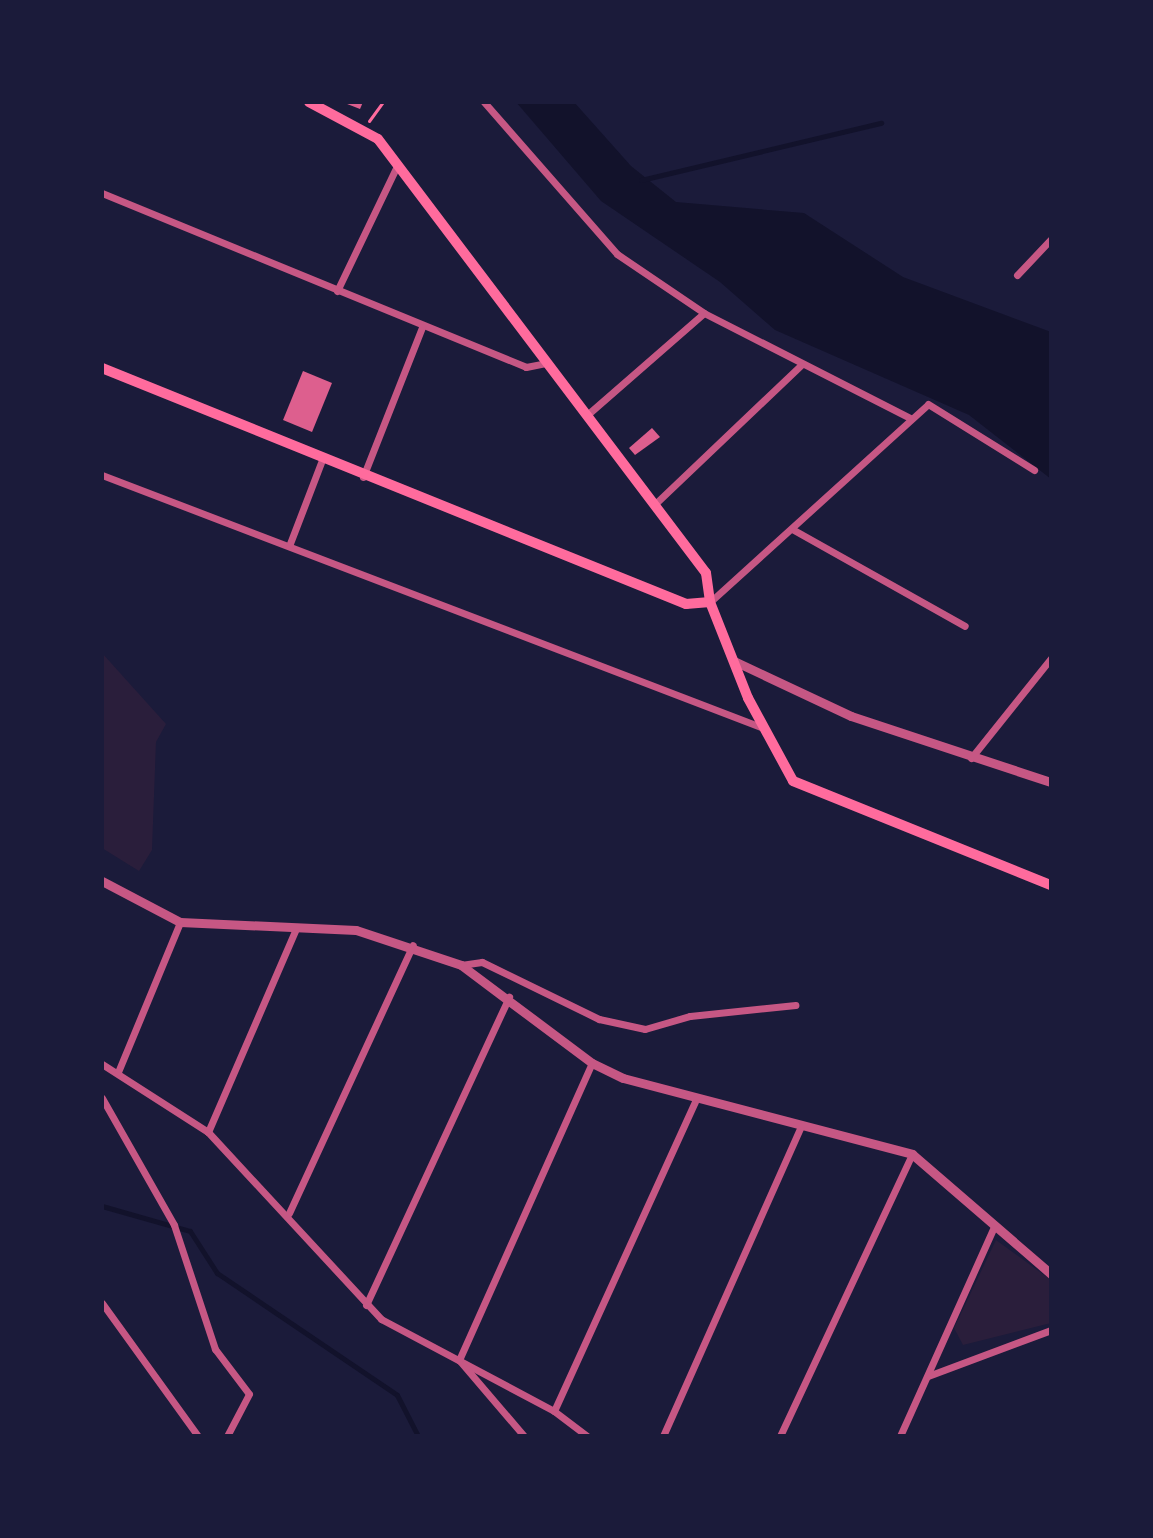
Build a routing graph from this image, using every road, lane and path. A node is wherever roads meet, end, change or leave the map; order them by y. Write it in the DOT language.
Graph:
graph roads {
  1 [pos="309,102"];
  2 [pos="383,102"];
  3 [pos="484,102"];
  4 [pos="366,128"];
  5 [pos="397,166"];
  6 [pos="102,193"];
  7 [pos="1051,239"];
  8 [pos="1017,275"];
  9 [pos="337,291"];
  10 [pos="704,313"];
  11 [pos="422,327"];
  12 [pos="546,363"];
  13 [pos="801,365"];
  14 [pos="102,368"];
  15 [pos="587,415"];
  16 [pos="910,418"];
  17 [pos="322,460"];
  18 [pos="1034,470"];
  19 [pos="102,475"];
  20 [pos="363,477"];
  21 [pos="655,504"];
  22 [pos="792,529"];
  23 [pos="289,546"];
  24 [pos="710,602"];
  25 [pos="965,626"];
  26 [pos="1051,658"];
  27 [pos="734,661"];
  28 [pos="761,727"];
  29 [pos="970,760"];
  30 [pos="1051,782"];
  31 [pos="102,881"];
  32 [pos="1051,885"];
  33 [pos="180,922"];
  34 [pos="296,929"];
  35 [pos="413,945"];
  36 [pos="461,965"];
  37 [pos="509,997"];
  38 [pos="795,1005"];
  39 [pos="592,1063"];
  40 [pos="102,1064"];
  41 [pos="118,1072"];
  42 [pos="102,1098"];
  43 [pos="696,1100"];
  44 [pos="801,1126"];
  45 [pos="208,1132"];
  46 [pos="912,1154"];
  47 [pos="289,1213"];
  48 [pos="995,1225"];
  49 [pos="1051,1274"];
  50 [pos="102,1303"];
  51 [pos="366,1305"];
  52 [pos="1051,1330"];
  53 [pos="459,1360"];
  54 [pos="928,1376"];
  55 [pos="554,1411"];
  56 [pos="198,1436"];
  57 [pos="227,1436"];
  58 [pos="524,1436"];
  59 [pos="587,1436"];
  60 [pos="663,1436"];
  61 [pos="780,1436"];
  62 [pos="900,1436"];
  1 -- 4 [label="main road"];
  2 -- 4 [label="path"];
  3 -- 10 [label="street"];
  4 -- 5 [label="main road"];
  5 -- 9 [label="street"];
  5 -- 12 [label="main road"];
  6 -- 9 [label="street"];
  7 -- 8 [label="street"];
  9 -- 11 [label="street"];
  10 -- 13 [label="street"];
  10 -- 15 [label="street"];
  11 -- 12 [label="street"];
  11 -- 20 [label="street"];
  12 -- 15 [label="main road"];
  13 -- 16 [label="street"];
  13 -- 21 [label="street"];
  14 -- 17 [label="main road"];
  15 -- 21 [label="main road"];
  16 -- 18 [label="street"];
  16 -- 22 [label="street"];
  17 -- 20 [label="main road"];
  17 -- 23 [label="street"];
  19 -- 23 [label="street"];
  20 -- 24 [label="main road"];
  21 -- 24 [label="main road"];
  22 -- 24 [label="street"];
  22 -- 25 [label="street"];
  23 -- 28 [label="street"];
  24 -- 27 [label="main road"];
  26 -- 29 [label="street"];
  27 -- 28 [label="main road"];
  27 -- 29 [label="street"];
  28 -- 32 [label="main road"];
  29 -- 30 [label="street"];
  31 -- 33 [label="street"];
  33 -- 34 [label="street"];
  33 -- 41 [label="street"];
  34 -- 35 [label="street"];
  34 -- 45 [label="street"];
  35 -- 36 [label="street"];
  35 -- 47 [label="street"];
  36 -- 37 [label="street"];
  36 -- 38 [label="street"];
  37 -- 39 [label="street"];
  37 -- 51 [label="street"];
  39 -- 43 [label="street"];
  39 -- 53 [label="street"];
  40 -- 41 [label="street"];
  41 -- 45 [label="street"];
  42 -- 57 [label="street"];
  43 -- 44 [label="street"];
  43 -- 55 [label="street"];
  44 -- 46 [label="street"];
  44 -- 60 [label="street"];
  45 -- 47 [label="street"];
  46 -- 48 [label="street"];
  46 -- 61 [label="street"];
  47 -- 51 [label="street"];
  48 -- 49 [label="street"];
  48 -- 54 [label="street"];
  50 -- 56 [label="street"];
  51 -- 53 [label="street"];
  52 -- 54 [label="street"];
  53 -- 55 [label="street"];
  53 -- 58 [label="street"];
  54 -- 62 [label="street"];
  55 -- 59 [label="street"];
}
